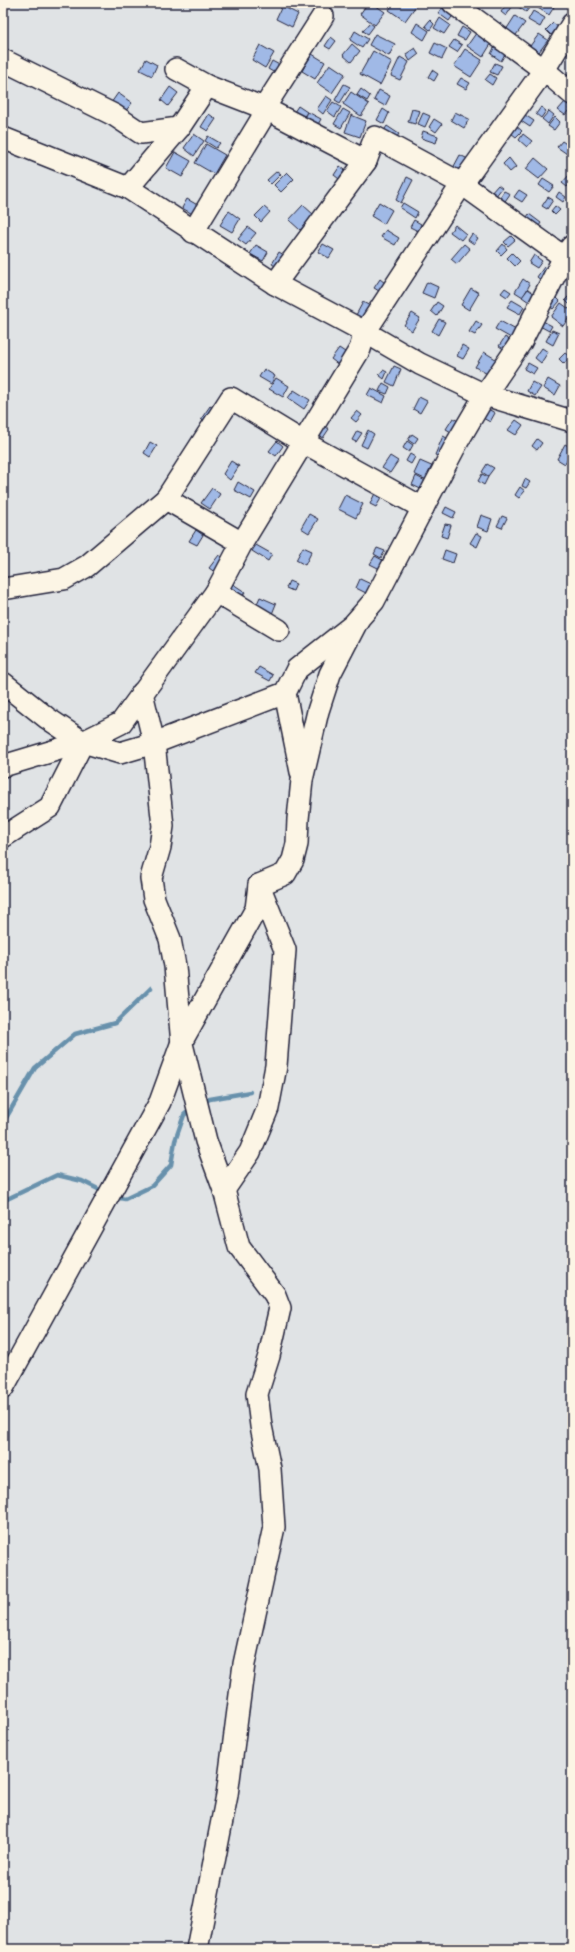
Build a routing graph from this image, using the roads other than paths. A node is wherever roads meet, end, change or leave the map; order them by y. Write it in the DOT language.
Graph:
graph roads {
  1 [pos="454,3"];
  2 [pos="323,16"];
  3 [pos="572,24"];
  4 [pos="3,60"];
  5 [pos="176,69"];
  6 [pos="544,70"];
  7 [pos="207,86"];
  8 [pos="572,94"];
  9 [pos="264,108"];
  10 [pos="179,128"];
  11 [pos="3,138"];
  12 [pos="366,161"];
  13 [pos="462,184"];
  14 [pos="128,188"];
  15 [pos="193,232"];
  16 [pos="569,255"];
  17 [pos="275,284"];
  18 [pos="365,332"];
  19 [pos="485,395"];
  20 [pos="572,421"];
  21 [pos="303,442"];
  22 [pos="166,499"];
  23 [pos="423,508"];
  24 [pos="242,544"];
  25 [pos="3,588"];
  26 [pos="216,592"];
  27 [pos="358,620"];
  28 [pos="279,630"];
  29 [pos="3,683"];
  30 [pos="142,693"];
  31 [pos="285,693"];
  32 [pos="83,742"];
  33 [pos="154,743"];
  34 [pos="3,766"];
  35 [pos="302,780"];
  36 [pos="3,837"];
  37 [pos="259,885"];
  38 [pos="182,1044"];
  39 [pos="224,1190"];
  40 [pos="3,1388"];
  41 [pos="197,1949"];
  1 -- 6 [label="street"];
  2 -- 9 [label="street"];
  3 -- 6 [label="street"];
  4 -- 10 [label="street"];
  5 -- 7 [label="street"];
  6 -- 8 [label="street"];
  6 -- 13 [label="street"];
  7 -- 9 [label="street"];
  7 -- 10 [label="street"];
  9 -- 12 [label="street"];
  9 -- 15 [label="street"];
  10 -- 14 [label="street"];
  11 -- 14 [label="street"];
  12 -- 13 [label="street"];
  12 -- 17 [label="street"];
  13 -- 16 [label="street"];
  13 -- 18 [label="street"];
  14 -- 15 [label="street"];
  15 -- 17 [label="street"];
  16 -- 19 [label="street"];
  17 -- 18 [label="street"];
  18 -- 19 [label="street"];
  18 -- 21 [label="street"];
  19 -- 20 [label="street"];
  19 -- 23 [label="street"];
  21 -- 22 [label="street"];
  21 -- 23 [label="street"];
  21 -- 24 [label="street"];
  22 -- 24 [label="street"];
  22 -- 25 [label="street"];
  23 -- 27 [label="street"];
  24 -- 26 [label="street"];
  26 -- 28 [label="street"];
  26 -- 30 [label="street"];
  27 -- 31 [label="street"];
  27 -- 35 [label="street"];
  29 -- 32 [label="street"];
  30 -- 32 [label="street"];
  30 -- 33 [label="street"];
  31 -- 33 [label="street"];
  31 -- 35 [label="street"];
  32 -- 33 [label="street"];
  32 -- 34 [label="street"];
  32 -- 36 [label="street"];
  33 -- 38 [label="street"];
  35 -- 37 [label="street"];
  37 -- 38 [label="street"];
  37 -- 39 [label="street"];
  38 -- 39 [label="street"];
  38 -- 40 [label="street"];
  39 -- 41 [label="street"];
}
